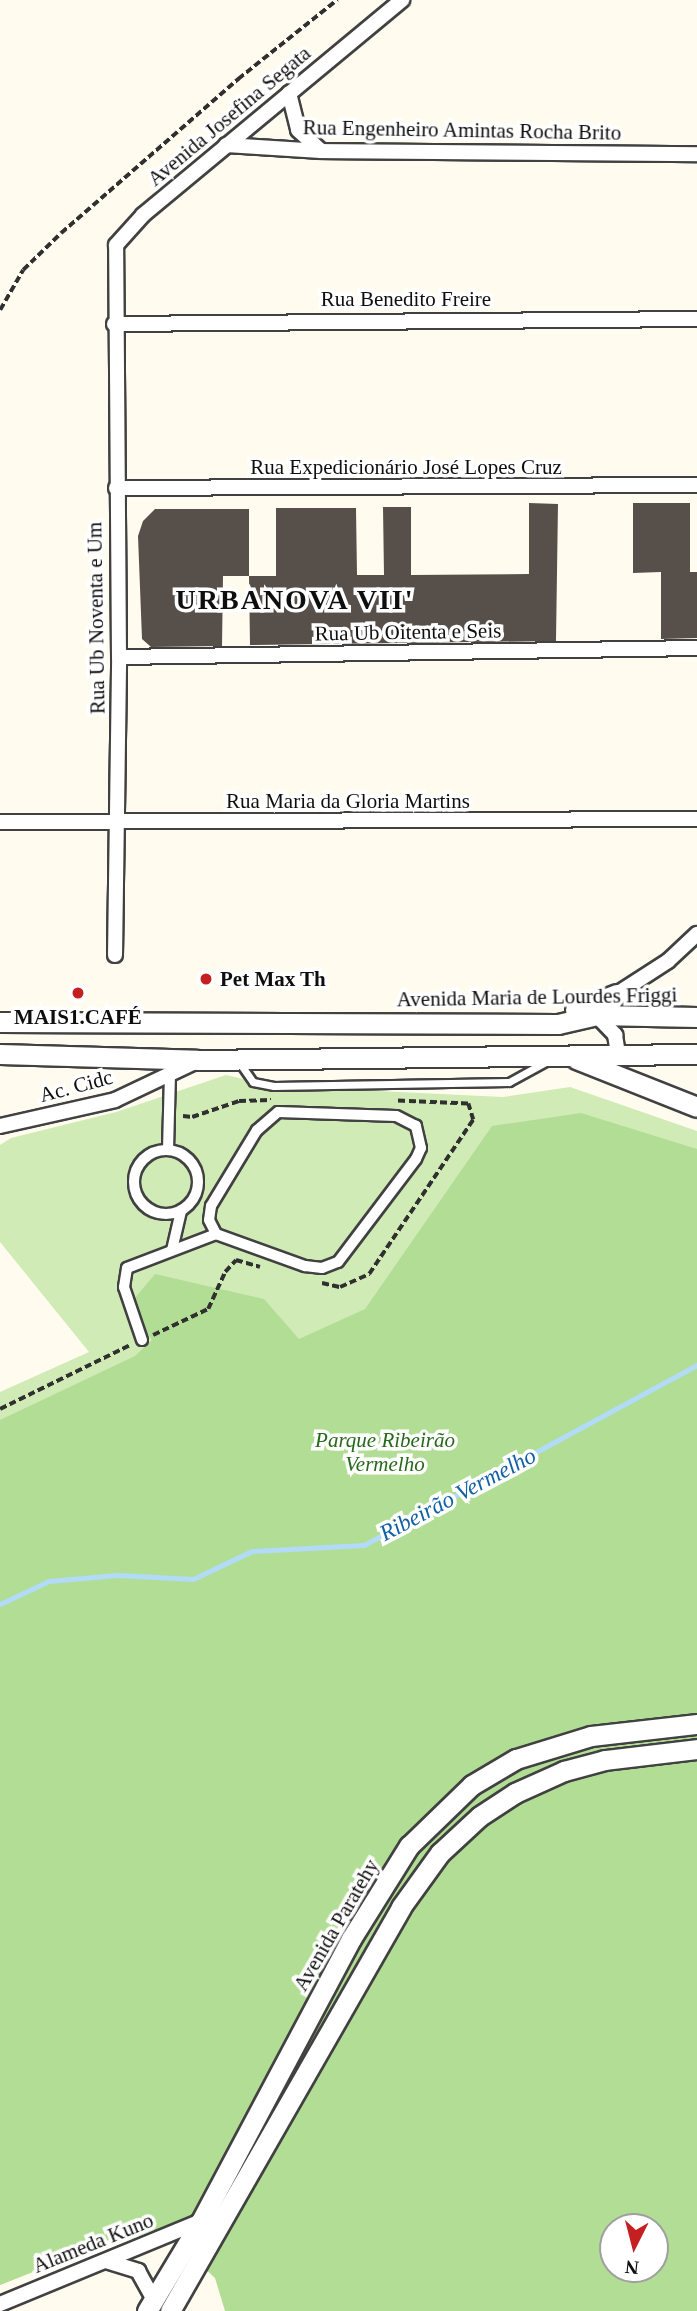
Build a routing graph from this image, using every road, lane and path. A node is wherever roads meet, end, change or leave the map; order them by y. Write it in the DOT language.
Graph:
graph roads {
  1 [pos="337,0"];
  2 [pos="402,0"];
  3 [pos="289,93"];
  4 [pos="226,145"];
  5 [pos="321,152"];
  6 [pos="697,154"];
  7 [pos="113,281"];
  8 [pos="0,310"];
  9 [pos="697,319"];
  10 [pos="114,324"];
  11 [pos="697,485"];
  12 [pos="116,488"];
  13 [pos="697,648"];
  14 [pos="119,657"];
  15 [pos="697,819"];
  16 [pos="0,822"];
  17 [pos="118,824"];
  18 [pos="697,934"];
  19 [pos="115,955"];
  20 [pos="617,994"];
  21 [pos="596,1015"];
  22 [pos="697,1017"];
  23 [pos="0,1022"];
  24 [pos="558,1024"];
  25 [pos="697,1054"];
  26 [pos="0,1055"];
  27 [pos="618,1055"];
  28 [pos="561,1057"];
  29 [pos="236,1059"];
  30 [pos="197,1060"];
  31 [pos="170,1074"];
  32 [pos="280,1100"];
  33 [pos="387,1100"];
  34 [pos="697,1107"];
  35 [pos="167,1112"];
  36 [pos="0,1126"];
  37 [pos="168,1150"];
  38 [pos="194,1198"];
  39 [pos="211,1206"];
  40 [pos="181,1211"];
  41 [pos="216,1234"];
  42 [pos="172,1250"];
  43 [pos="262,1267"];
  44 [pos="314,1281"];
  45 [pos="142,1340"];
  46 [pos="0,1409"];
  47 [pos="697,1724"];
  48 [pos="697,1749"];
  49 [pos="201,2221"];
  50 [pos="106,2261"];
  51 [pos="0,2304"];
  52 [pos="157,2308"];
  1 -- 8 [label="path"];
  2 -- 3 [label="street, Avenida Josefina Segata"];
  3 -- 4 [label="street, Avenida Josefina Segata"];
  3 -- 5 [label="street"];
  4 -- 5 [label="street, Rua Engenheiro Amintas Rocha Brito"];
  4 -- 7 [label="street, Avenida Josefina Segata"];
  5 -- 6 [label="street, Rua Engenheiro Amintas Rocha Brito"];
  7 -- 10 [label="street, Rua Ub Noventa e Um"];
  9 -- 10 [label="street, Rua Benedito Freire"];
  10 -- 12 [label="street, Rua Ub Noventa e Um"];
  11 -- 12 [label="street, Rua Expedicionário José Lopes Cruz"];
  12 -- 14 [label="street, Rua Ub Noventa e Um"];
  13 -- 14 [label="street, Rua Ub Oitenta e Seis"];
  14 -- 17 [label="street, Rua Ub Noventa e Um"];
  15 -- 17 [label="street, Rua Maria da Gloria Martins"];
  16 -- 17 [label="street, Rua Maria da Gloria Martins"];
  17 -- 19 [label="street, Rua Ub Noventa e Um"];
  18 -- 20 [label="street"];
  20 -- 21 [label="street"];
  20 -- 24 [label="street"];
  21 -- 22 [label="street, Avenida Maria de Lourdes Friggi"];
  21 -- 24 [label="street, Avenida Maria de Lourdes Friggi"];
  21 -- 27 [label="street"];
  23 -- 24 [label="street, Avenida Maria de Lourdes Friggi"];
  25 -- 27 [label="street"];
  26 -- 30 [label="street"];
  27 -- 28 [label="street"];
  28 -- 29 [label="street"];
  28 -- 29 [label="lane"];
  28 -- 34 [label="street"];
  29 -- 30 [label="street"];
  30 -- 31 [label="street, Ac. Cidc"];
  31 -- 35 [label="street"];
  31 -- 36 [label="street, Ac. Cidc"];
  32 -- 35 [label="path"];
  33 -- 44 [label="path"];
  35 -- 37 [label="street"];
  37 -- 38 [label="street"];
  37 -- 40 [label="street"];
  38 -- 39 [label="street"];
  38 -- 40 [label="street"];
  39 -- 41 [label="street"];
  39 -- 41 [label="street"];
  40 -- 42 [label="street"];
  41 -- 42 [label="street"];
  42 -- 45 [label="street"];
  43 -- 45 [label="path"];
  45 -- 46 [label="path"];
  47 -- 49 [label="street, Avenida Paratehy"];
  48 -- 52 [label="street"];
  49 -- 50 [label="street, Alameda Kuno"];
  49 -- 52 [label="street, Avenida Paratehy"];
  50 -- 51 [label="street, Alameda Kuno"];
  50 -- 52 [label="street"];
}
